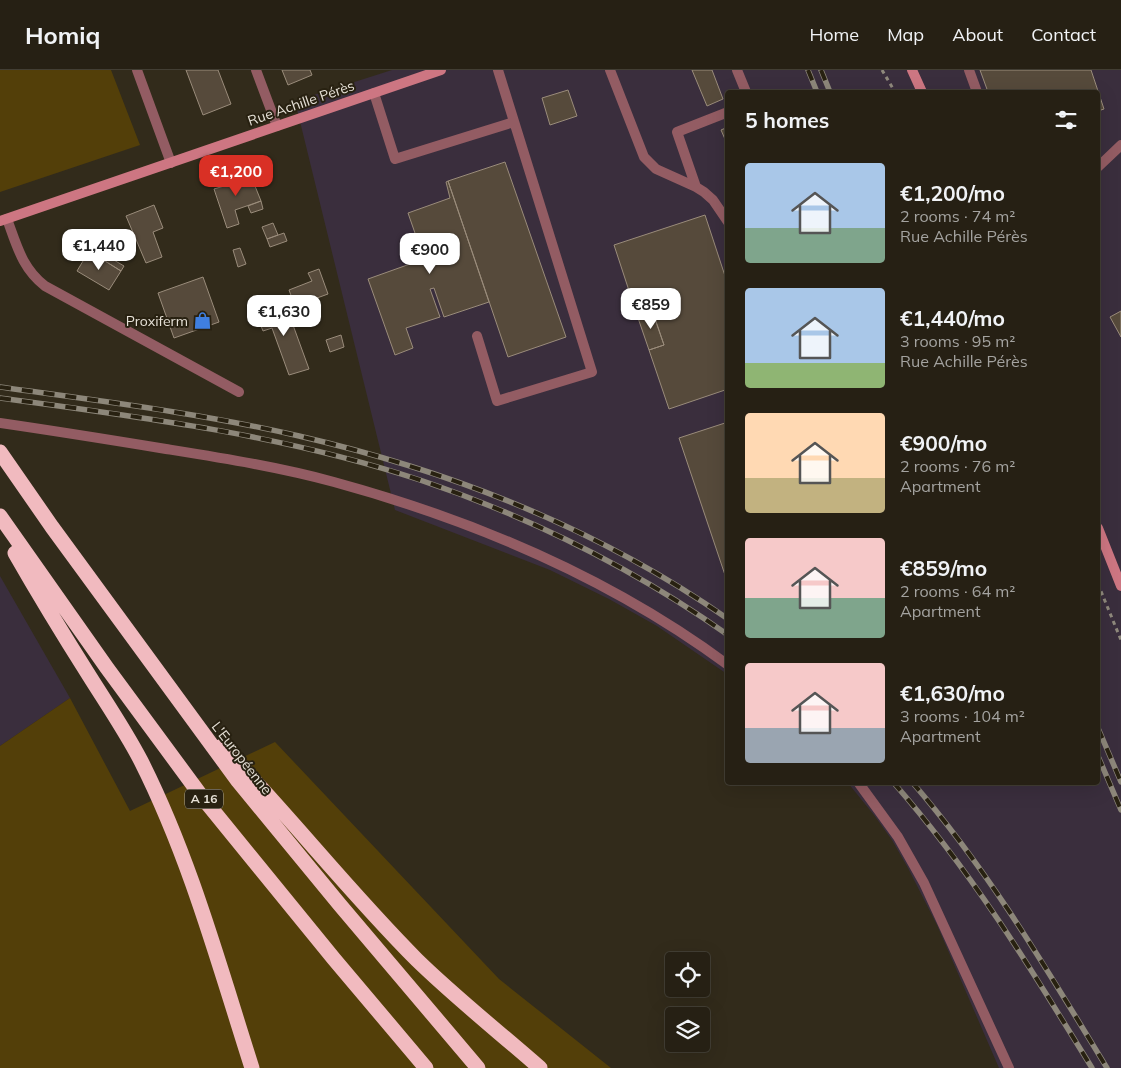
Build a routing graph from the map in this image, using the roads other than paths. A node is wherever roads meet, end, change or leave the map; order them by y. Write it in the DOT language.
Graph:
graph roads {
  1 [pos="137,70"];
  2 [pos="256,70"];
  3 [pos="441,70"];
  4 [pos="498,70"];
  5 [pos="610,70"];
  6 [pos="737,70"];
  7 [pos="912,70"];
  8 [pos="969,70"];
  9 [pos="745,90"];
  10 [pos="921,90"];
  11 [pos="976,90"];
  12 [pos="374,93"];
  13 [pos="725,113"];
  14 [pos="514,122"];
  15 [pos="277,126"];
  16 [pos="1121,145"];
  17 [pos="171,162"];
  18 [pos="1100,165"];
  19 [pos="696,187"];
  20 [pos="725,218"];
  21 [pos="4,220"];
  22 [pos="477,336"];
  23 [pos="239,392"];
  24 [pos="0,423"];
  25 [pos="0,452"];
  26 [pos="0,516"];
  27 [pos="0,525"];
  28 [pos="1100,533"];
  29 [pos="1121,586"];
  30 [pos="725,663"];
  31 [pos="179,702"];
  32 [pos="860,785"];
  33 [pos="252,1068"];
  34 [pos="426,1068"];
  35 [pos="478,1068"];
  36 [pos="540,1068"];
  37 [pos="1009,1068"];
  1 -- 17 [label="street"];
  2 -- 15 [label="street"];
  3 -- 12 [label="street, Rue Achille Pérès"];
  4 -- 14 [label="street"];
  5 -- 19 [label="street"];
  6 -- 9 [label="street"];
  7 -- 10 [label="street"];
  8 -- 11 [label="street"];
  12 -- 14 [label="street"];
  12 -- 15 [label="street, Rue Achille Pérès"];
  13 -- 19 [label="street"];
  14 -- 22 [label="street"];
  15 -- 17 [label="street, Rue Achille Pérès"];
  16 -- 18 [label="street"];
  17 -- 21 [label="street, Rue Achille Pérès"];
  19 -- 20 [label="street"];
  21 -- 23 [label="street"];
  24 -- 30 [label="street"];
  25 -- 31 [label="highway, L'Européenne / A 16"];
  26 -- 34 [label="highway, A 16"];
  27 -- 33 [label="highway"];
  28 -- 29 [label="street"];
  31 -- 35 [label="highway, L'Européenne / A 16"];
  31 -- 36 [label="highway"];
  32 -- 37 [label="street"];
}
